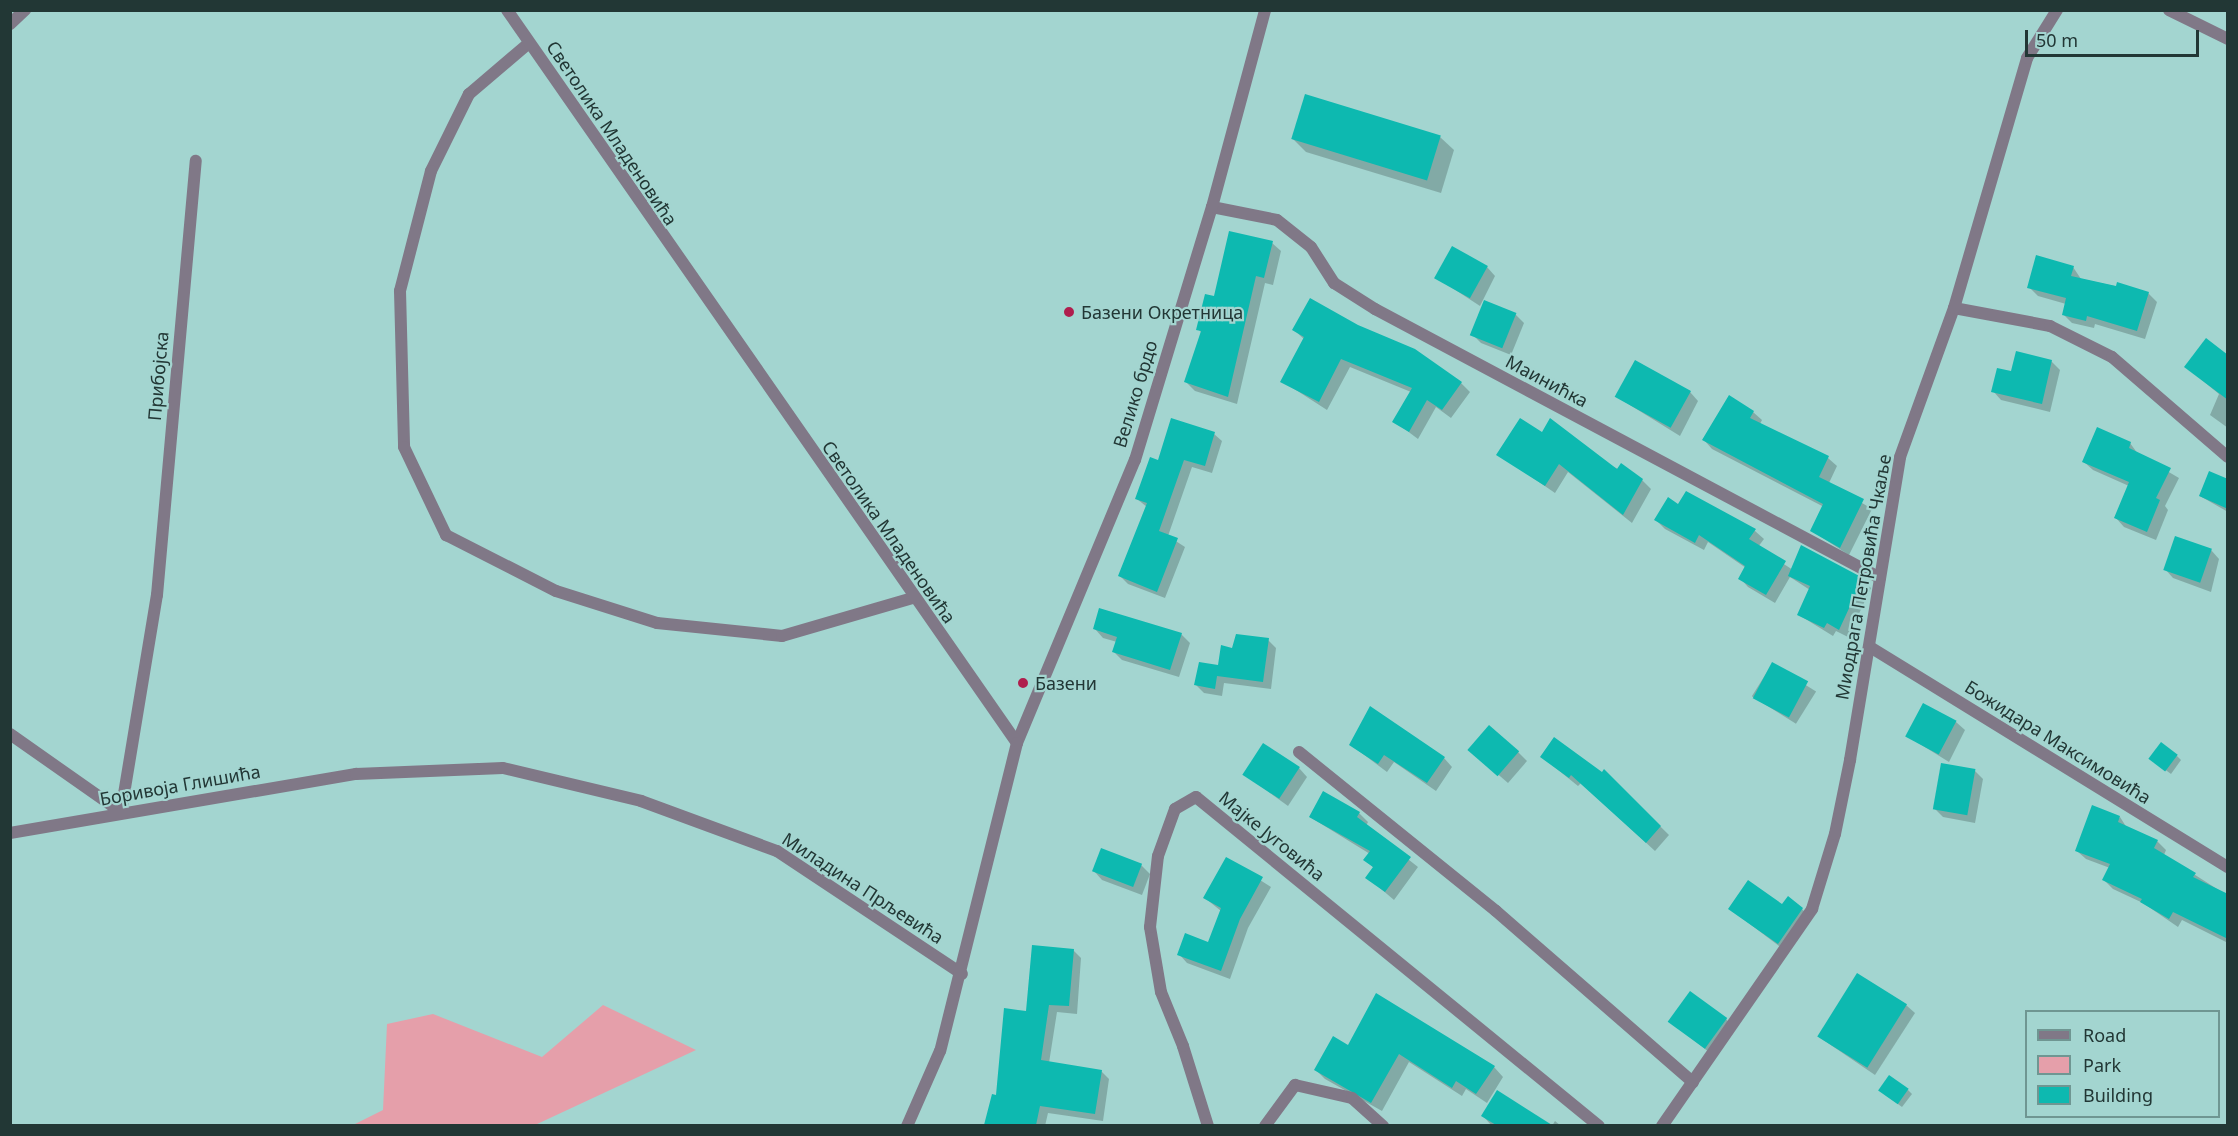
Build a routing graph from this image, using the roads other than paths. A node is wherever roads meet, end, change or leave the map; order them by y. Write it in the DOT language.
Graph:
graph roads {
  1 [pos="25,10"];
  2 [pos="507,10"];
  3 [pos="1265,10"];
  4 [pos="2057,10"];
  5 [pos="2169,10"];
  6 [pos="10,24"];
  7 [pos="2228,39"];
  8 [pos="529,43"];
  9 [pos="196,161"];
  10 [pos="1212,207"];
  11 [pos="1954,308"];
  12 [pos="2228,457"];
  13 [pos="1880,578"];
  14 [pos="913,597"];
  15 [pos="1870,647"];
  16 [pos="10,734"];
  17 [pos="1017,743"];
  18 [pos="1299,752"];
  19 [pos="356,774"];
  20 [pos="121,812"];
  21 [pos="10,833"];
  22 [pos="2228,867"];
  23 [pos="962,974"];
  24 [pos="1693,1082"];
  25 [pos="907,1125"];
  26 [pos="1208,1125"];
  27 [pos="1265,1125"];
  28 [pos="1383,1125"];
  29 [pos="1599,1125"];
  30 [pos="1662,1125"];
  1 -- 6 [label="street"];
  2 -- 8 [label="street, Светолика Младеновића"];
  3 -- 10 [label="street, Велико брдо"];
  4 -- 11 [label="street, Миодрага Петровића Чкаље"];
  5 -- 7 [label="street"];
  8 -- 14 [label="street, Светолика Младеновића"];
  8 -- 14 [label="street"];
  9 -- 20 [label="street, Прибојска"];
  10 -- 13 [label="street, Маинићка"];
  10 -- 17 [label="street, Велико брдо"];
  11 -- 12 [label="street"];
  11 -- 13 [label="street, Миодрага Петровића Чкаље"];
  13 -- 15 [label="street, Миодрага Петровића Чкаље"];
  14 -- 17 [label="street, Светолика Младеновића"];
  15 -- 22 [label="street, Божидара Максимовића"];
  15 -- 24 [label="street, Миодрага Петровића Чкаље"];
  16 -- 20 [label="street"];
  17 -- 23 [label="street"];
  18 -- 24 [label="street"];
  19 -- 20 [label="street, Боривоја Глишића"];
  19 -- 23 [label="street, Миладина Прљевића"];
  20 -- 21 [label="street, Боривоја Глишића"];
  23 -- 25 [label="street"];
  24 -- 30 [label="street, Миодрага Петровића Чкаље"];
  26 -- 29 [label="street, Мајке Југовића"];
  27 -- 28 [label="street"];
}
